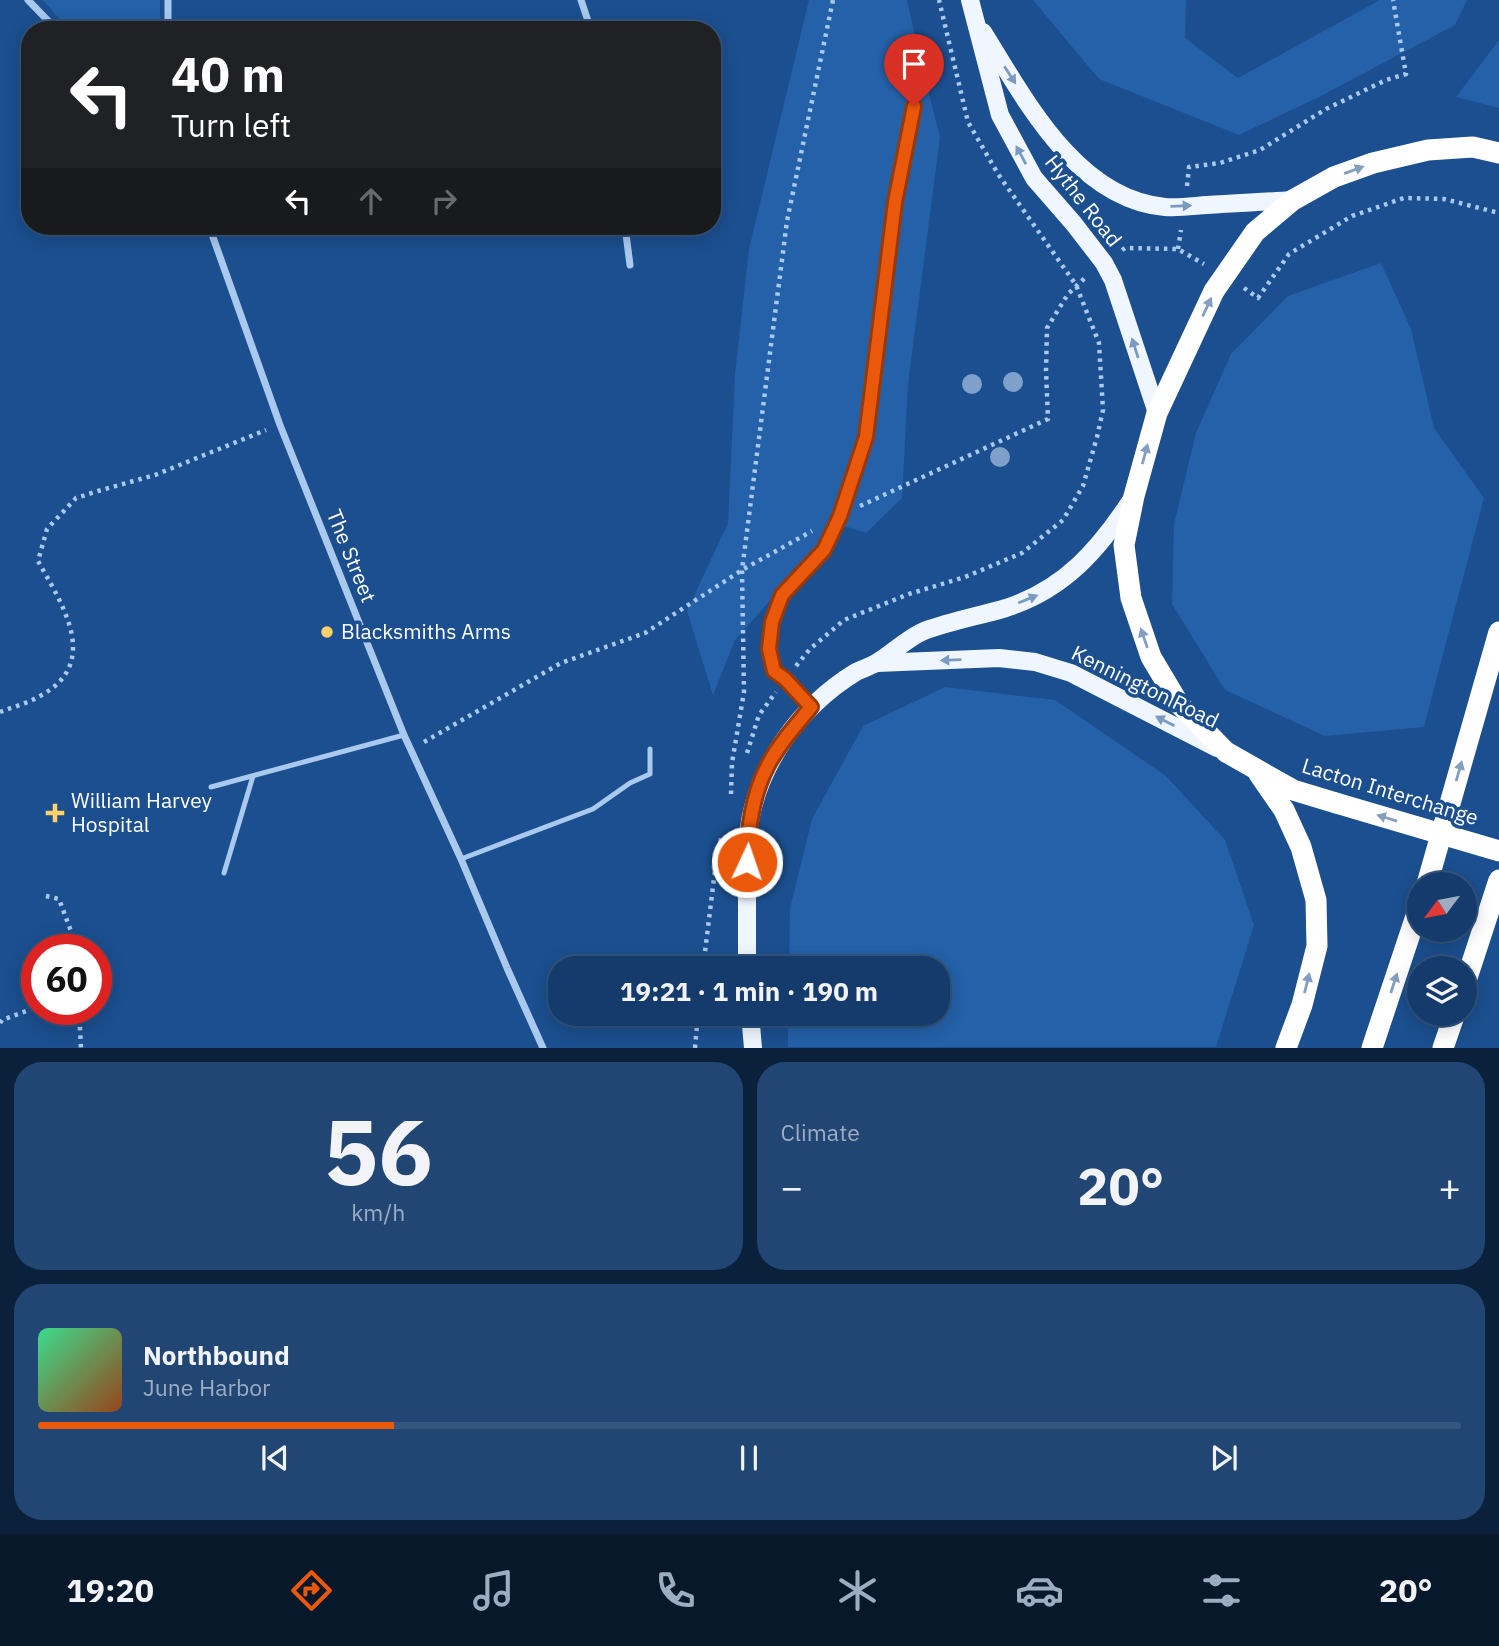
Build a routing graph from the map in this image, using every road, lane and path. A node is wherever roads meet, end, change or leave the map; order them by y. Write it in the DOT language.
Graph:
graph roads {
  1 [pos="28,0"];
  2 [pos="168,0"];
  3 [pos="581,0"];
  4 [pos="833,0"];
  5 [pos="1393,0"];
  6 [pos="972,9"];
  7 [pos="48,21"];
  8 [pos="168,21"];
  9 [pos="588,21"];
  10 [pos="914,106"];
  11 [pos="1499,153"];
  12 [pos="1189,167"];
  13 [pos="1293,200"];
  14 [pos="1499,213"];
  15 [pos="212,235"];
  16 [pos="626,235"];
  17 [pos="1104,263"];
  18 [pos="630,265"];
  19 [pos="1224,275"];
  20 [pos="1157,413"];
  21 [pos="280,425"];
  22 [pos="1133,496"];
  23 [pos="840,516"];
  24 [pos="742,570"];
  25 [pos="1499,632"];
  26 [pos="877,663"];
  27 [pos="811,707"];
  28 [pos="0,712"];
  29 [pos="404,735"];
  30 [pos="650,749"];
  31 [pos="410,750"];
  32 [pos="1226,752"];
  33 [pos="1258,771"];
  34 [pos="253,776"];
  35 [pos="211,787"];
  36 [pos="730,797"];
  37 [pos="1499,851"];
  38 [pos="461,859"];
  39 [pos="1430,872"];
  40 [pos="225,873"];
  41 [pos="1499,880"];
  42 [pos="46,896"];
  43 [pos="72,934"];
  44 [pos="1407,942"];
  45 [pos="747,956"];
  46 [pos="1474,956"];
  47 [pos="21,1014"];
  48 [pos="0,1023"];
  49 [pos="80,1025"];
  50 [pos="697,1026"];
  51 [pos="751,1026"];
  52 [pos="1451,1026"];
  53 [pos="81,1048"];
  54 [pos="543,1048"];
  55 [pos="695,1048"];
  56 [pos="753,1048"];
  57 [pos="1286,1048"];
  58 [pos="1372,1048"];
  59 [pos="1443,1048"];
  1 -- 7 [label="street"];
  2 -- 8 [label="street"];
  3 -- 9 [label="street"];
  4 -- 24 [label="path"];
  5 -- 12 [label="path"];
  6 -- 13 [label="main road, Hythe Road, one-way"];
  17 -- 6 [label="main road, Hythe Road, one-way"];
  10 -- 23 [label="lane"];
  13 -- 11 [label="highway, Lacton Interchange, one-way"];
  13 -- 19 [label="highway, Lacton Interchange"];
  14 -- 19 [label="path"];
  15 -- 21 [label="street, The Street"];
  16 -- 18 [label="street"];
  17 -- 19 [label="path"];
  20 -- 17 [label="main road, Hythe Road, one-way"];
  17 -- 23 [label="path"];
  20 -- 19 [label="highway, Lacton Interchange, one-way"];
  22 -- 20 [label="highway, Lacton Interchange, one-way"];
  21 -- 28 [label="path"];
  21 -- 29 [label="street, The Street"];
  26 -- 22 [label="main road, Kennington Road, one-way"];
  32 -- 22 [label="highway, Lacton Interchange, one-way"];
  23 -- 24 [label="path"];
  23 -- 27 [label="lane"];
  24 -- 31 [label="path"];
  24 -- 36 [label="path"];
  39 -- 25 [label="highway, one-way"];
  26 -- 27 [label="main road, Kennington Road"];
  32 -- 26 [label="main road, Kennington Road, one-way"];
  27 -- 45 [label="main road, Kennington Road"];
  29 -- 31 [label="street, The Street"];
  29 -- 34 [label="lane"];
  30 -- 38 [label="lane"];
  31 -- 38 [label="street, The Street"];
  32 -- 33 [label="highway, Lacton Interchange"];
  37 -- 33 [label="highway, Lacton Interchange, one-way, bridge"];
  57 -- 33 [label="highway, one-way"];
  34 -- 35 [label="lane"];
  34 -- 40 [label="lane"];
  38 -- 54 [label="street, The Street"];
  41 -- 46 [label="highway"];
  42 -- 43 [label="path"];
  58 -- 44 [label="highway, one-way"];
  47 -- 48 [label="path"];
  49 -- 53 [label="path"];
  50 -- 55 [label="path"];
  51 -- 56 [label="main road"];
  52 -- 59 [label="highway"];
}
